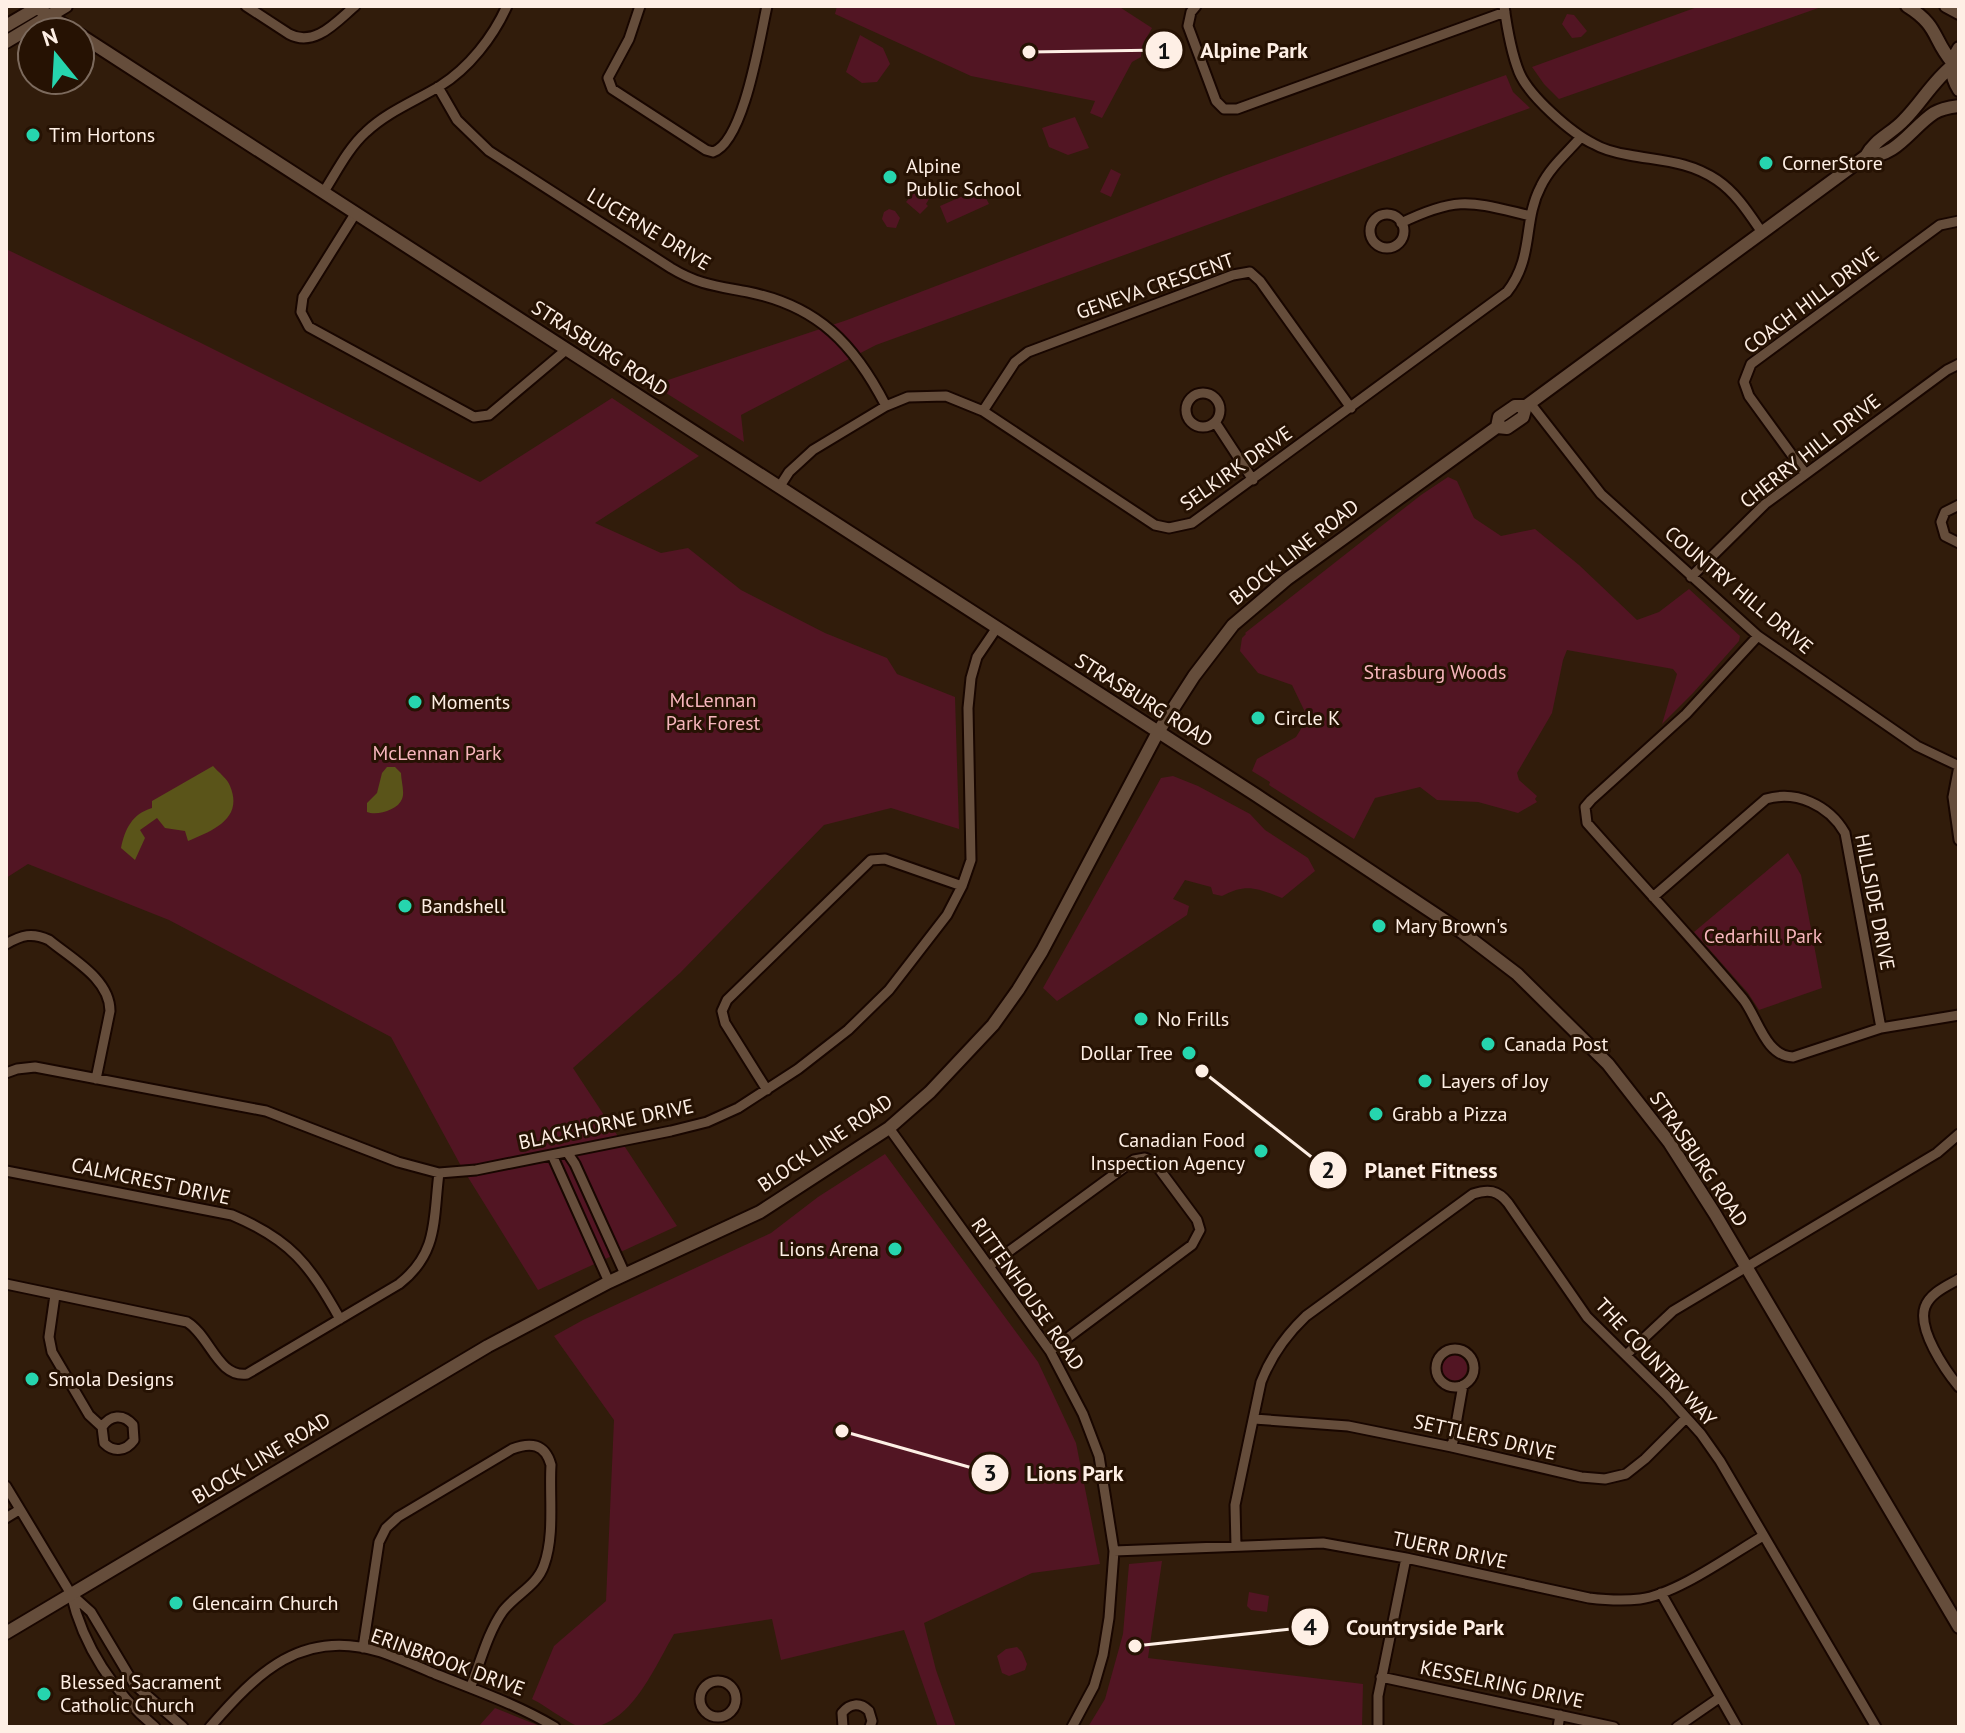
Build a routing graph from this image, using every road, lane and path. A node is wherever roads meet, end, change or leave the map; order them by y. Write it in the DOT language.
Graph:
graph roads {
  1 [pos="66,6"];
  2 [pos="246,6"];
  3 [pos="355,6"];
  4 [pos="507,6"];
  5 [pos="640,6"];
  6 [pos="767,6"];
  7 [pos="1196,6"];
  8 [pos="1907,6"];
  9 [pos="1946,6"];
  10 [pos="40,9"];
  11 [pos="1504,9"];
  12 [pos="1959,13"];
  13 [pos="6,26"];
  14 [pos="6,42"];
  15 [pos="96,46"];
  16 [pos="1959,48"];
  17 [pos="1952,64"];
  18 [pos="438,87"];
  19 [pos="1959,90"];
  20 [pos="1959,106"];
  21 [pos="1581,137"];
  22 [pos="1866,156"];
  23 [pos="323,193"];
  24 [pos="355,214"];
  25 [pos="1531,216"];
  26 [pos="1959,221"];
  27 [pos="1401,223"];
  28 [pos="1761,231"];
  29 [pos="566,350"];
  30 [pos="1959,364"];
  31 [pos="1528,404"];
  32 [pos="886,406"];
  33 [pos="1351,408"];
  34 [pos="983,411"];
  35 [pos="1215,422"];
  36 [pos="1805,473"];
  37 [pos="1253,480"];
  38 [pos="780,486"];
  39 [pos="1959,505"];
  40 [pos="1959,543"];
  41 [pos="1691,577"];
  42 [pos="996,629"];
  43 [pos="1758,636"];
  44 [pos="1158,732"];
  45 [pos="1959,766"];
  46 [pos="1959,840"];
  47 [pos="962,886"];
  48 [pos="1653,897"];
  49 [pos="6,944"];
  50 [pos="1959,1015"];
  51 [pos="1881,1028"];
  52 [pos="6,1073"];
  53 [pos="96,1079"];
  54 [pos="767,1090"];
  55 [pos="889,1128"];
  56 [pos="1959,1134"];
  57 [pos="567,1152"];
  58 [pos="552,1155"];
  59 [pos="6,1171"];
  60 [pos="439,1173"];
  61 [pos="989,1266"];
  62 [pos="1746,1268"];
  63 [pos="625,1274"];
  64 [pos="1959,1279"];
  65 [pos="609,1282"];
  66 [pos="6,1284"];
  67 [pos="55,1295"];
  68 [pos="340,1319"];
  69 [pos="1050,1351"];
  70 [pos="1626,1355"];
  71 [pos="1463,1385"];
  72 [pos="1959,1387"];
  73 [pos="1686,1418"];
  74 [pos="1254,1419"];
  75 [pos="102,1427"];
  76 [pos="1452,1447"];
  77 [pos="6,1486"];
  78 [pos="19,1510"];
  79 [pos="6,1518"];
  80 [pos="1763,1536"];
  81 [pos="1236,1546"];
  82 [pos="1114,1551"];
  83 [pos="1406,1558"];
  84 [pos="1661,1593"];
  85 [pos="71,1594"];
  86 [pos="1959,1627"];
  87 [pos="6,1633"];
  88 [pos="363,1648"];
  89 [pos="1381,1677"];
  90 [pos="471,1686"];
  91 [pos="1719,1698"];
  92 [pos="1560,1715"];
  93 [pos="155,1727"];
  94 [pos="183,1727"];
  95 [pos="210,1727"];
  96 [pos="555,1727"];
  97 [pos="843,1727"];
  98 [pos="870,1727"];
  99 [pos="1072,1727"];
  100 [pos="1378,1727"];
  101 [pos="1558,1727"];
  102 [pos="1614,1727"];
  103 [pos="1677,1727"];
  104 [pos="1737,1727"];
  105 [pos="1876,1727"];
  1 -- 10 [label="street"];
  2 -- 3 [label="street"];
  4 -- 18 [label="street"];
  5 -- 6 [label="street"];
  7 -- 11 [label="street"];
  8 -- 17 [label="street"];
  9 -- 12 [label="street"];
  10 -- 13 [label="street"];
  10 -- 14 [label="street"];
  11 -- 21 [label="street"];
  15 -- 23 [label="street, STRASBURG ROAD"];
  16 -- 17 [label="street, BLOCK LINE ROAD"];
  17 -- 19 [label="street"];
  17 -- 22 [label="street, BLOCK LINE ROAD"];
  18 -- 23 [label="street"];
  18 -- 32 [label="street, LUCERNE DRIVE"];
  20 -- 22 [label="street, BLOCK LINE ROAD"];
  21 -- 25 [label="street, SELKIRK DRIVE"];
  21 -- 28 [label="street"];
  22 -- 28 [label="street, BLOCK LINE ROAD"];
  23 -- 24 [label="street, STRASBURG ROAD"];
  24 -- 29 [label="street, STRASBURG ROAD"];
  24 -- 29 [label="street"];
  25 -- 27 [label="street"];
  25 -- 33 [label="street, SELKIRK DRIVE"];
  26 -- 36 [label="street, COACH HILL DRIVE"];
  28 -- 31 [label="street, BLOCK LINE ROAD"];
  29 -- 38 [label="street, STRASBURG ROAD"];
  30 -- 36 [label="street, CHERRY HILL DRIVE"];
  31 -- 41 [label="street, COUNTRY HILL DRIVE"];
  31 -- 44 [label="street, BLOCK LINE ROAD"];
  32 -- 34 [label="street, SELKIRK DRIVE"];
  32 -- 38 [label="street, SELKIRK DRIVE"];
  33 -- 34 [label="street, GENEVA CRESCENT"];
  33 -- 37 [label="street, SELKIRK DRIVE"];
  34 -- 37 [label="street, SELKIRK DRIVE"];
  35 -- 37 [label="street"];
  36 -- 41 [label="street, CHERRY HILL DRIVE"];
  38 -- 42 [label="street, STRASBURG ROAD"];
  39 -- 40 [label="street"];
  41 -- 43 [label="street, COUNTRY HILL DRIVE"];
  42 -- 44 [label="street, STRASBURG ROAD"];
  42 -- 47 [label="street, BLACKHORNE DRIVE"];
  43 -- 45 [label="street, COUNTRY HILL DRIVE"];
  43 -- 48 [label="street"];
  44 -- 55 [label="street, BLOCK LINE ROAD"];
  44 -- 62 [label="street, STRASBURG ROAD"];
  45 -- 46 [label="street"];
  47 -- 54 [label="street, BLACKHORNE DRIVE"];
  47 -- 54 [label="street"];
  48 -- 51 [label="street"];
  48 -- 51 [label="street, HILLSIDE DRIVE"];
  49 -- 53 [label="street"];
  50 -- 51 [label="street"];
  52 -- 53 [label="street, BLACKHORNE DRIVE"];
  53 -- 60 [label="street, BLACKHORNE DRIVE"];
  54 -- 57 [label="street, BLACKHORNE DRIVE"];
  55 -- 61 [label="street, RITTENHOUSE ROAD"];
  55 -- 63 [label="street, BLOCK LINE ROAD"];
  56 -- 62 [label="street"];
  57 -- 58 [label="street, BLACKHORNE DRIVE"];
  57 -- 63 [label="street"];
  58 -- 60 [label="street, BLACKHORNE DRIVE"];
  58 -- 65 [label="street"];
  59 -- 68 [label="street, CALMCREST DRIVE"];
  60 -- 68 [label="street"];
  61 -- 69 [label="street, RITTENHOUSE ROAD"];
  61 -- 69 [label="street"];
  62 -- 70 [label="street"];
  62 -- 86 [label="street, STRASBURG ROAD"];
  63 -- 65 [label="street, BLOCK LINE ROAD"];
  64 -- 72 [label="street"];
  65 -- 85 [label="street, BLOCK LINE ROAD"];
  66 -- 67 [label="street"];
  67 -- 68 [label="street"];
  67 -- 75 [label="street"];
  69 -- 82 [label="street, RITTENHOUSE ROAD"];
  70 -- 73 [label="street, THE COUNTRY WAY"];
  70 -- 74 [label="street, THE COUNTRY WAY"];
  71 -- 71 [label="street"];
  71 -- 76 [label="street"];
  73 -- 76 [label="street, SETTLERS DRIVE"];
  73 -- 80 [label="street, THE COUNTRY WAY"];
  74 -- 76 [label="street, SETTLERS DRIVE"];
  74 -- 81 [label="street, THE COUNTRY WAY"];
  77 -- 78 [label="street"];
  78 -- 79 [label="street"];
  78 -- 85 [label="street"];
  80 -- 84 [label="street, TUERR DRIVE"];
  80 -- 105 [label="street, THE COUNTRY WAY"];
  81 -- 82 [label="street, TUERR DRIVE"];
  81 -- 83 [label="street, TUERR DRIVE"];
  82 -- 99 [label="street, RITTENHOUSE ROAD"];
  83 -- 84 [label="street, TUERR DRIVE"];
  83 -- 89 [label="street"];
  84 -- 91 [label="street"];
  85 -- 87 [label="street, BLOCK LINE ROAD"];
  85 -- 93 [label="street"];
  85 -- 94 [label="street"];
  88 -- 90 [label="street, ERINBROOK DRIVE"];
  88 -- 90 [label="street"];
  88 -- 95 [label="street, ERINBROOK DRIVE"];
  89 -- 92 [label="street, KESSELRING DRIVE"];
  89 -- 100 [label="street"];
  90 -- 96 [label="street, ERINBROOK DRIVE"];
  91 -- 103 [label="street"];
  91 -- 104 [label="street"];
  92 -- 101 [label="street"];
  92 -- 102 [label="street, KESSELRING DRIVE"];
  97 -- 98 [label="street"];
}
